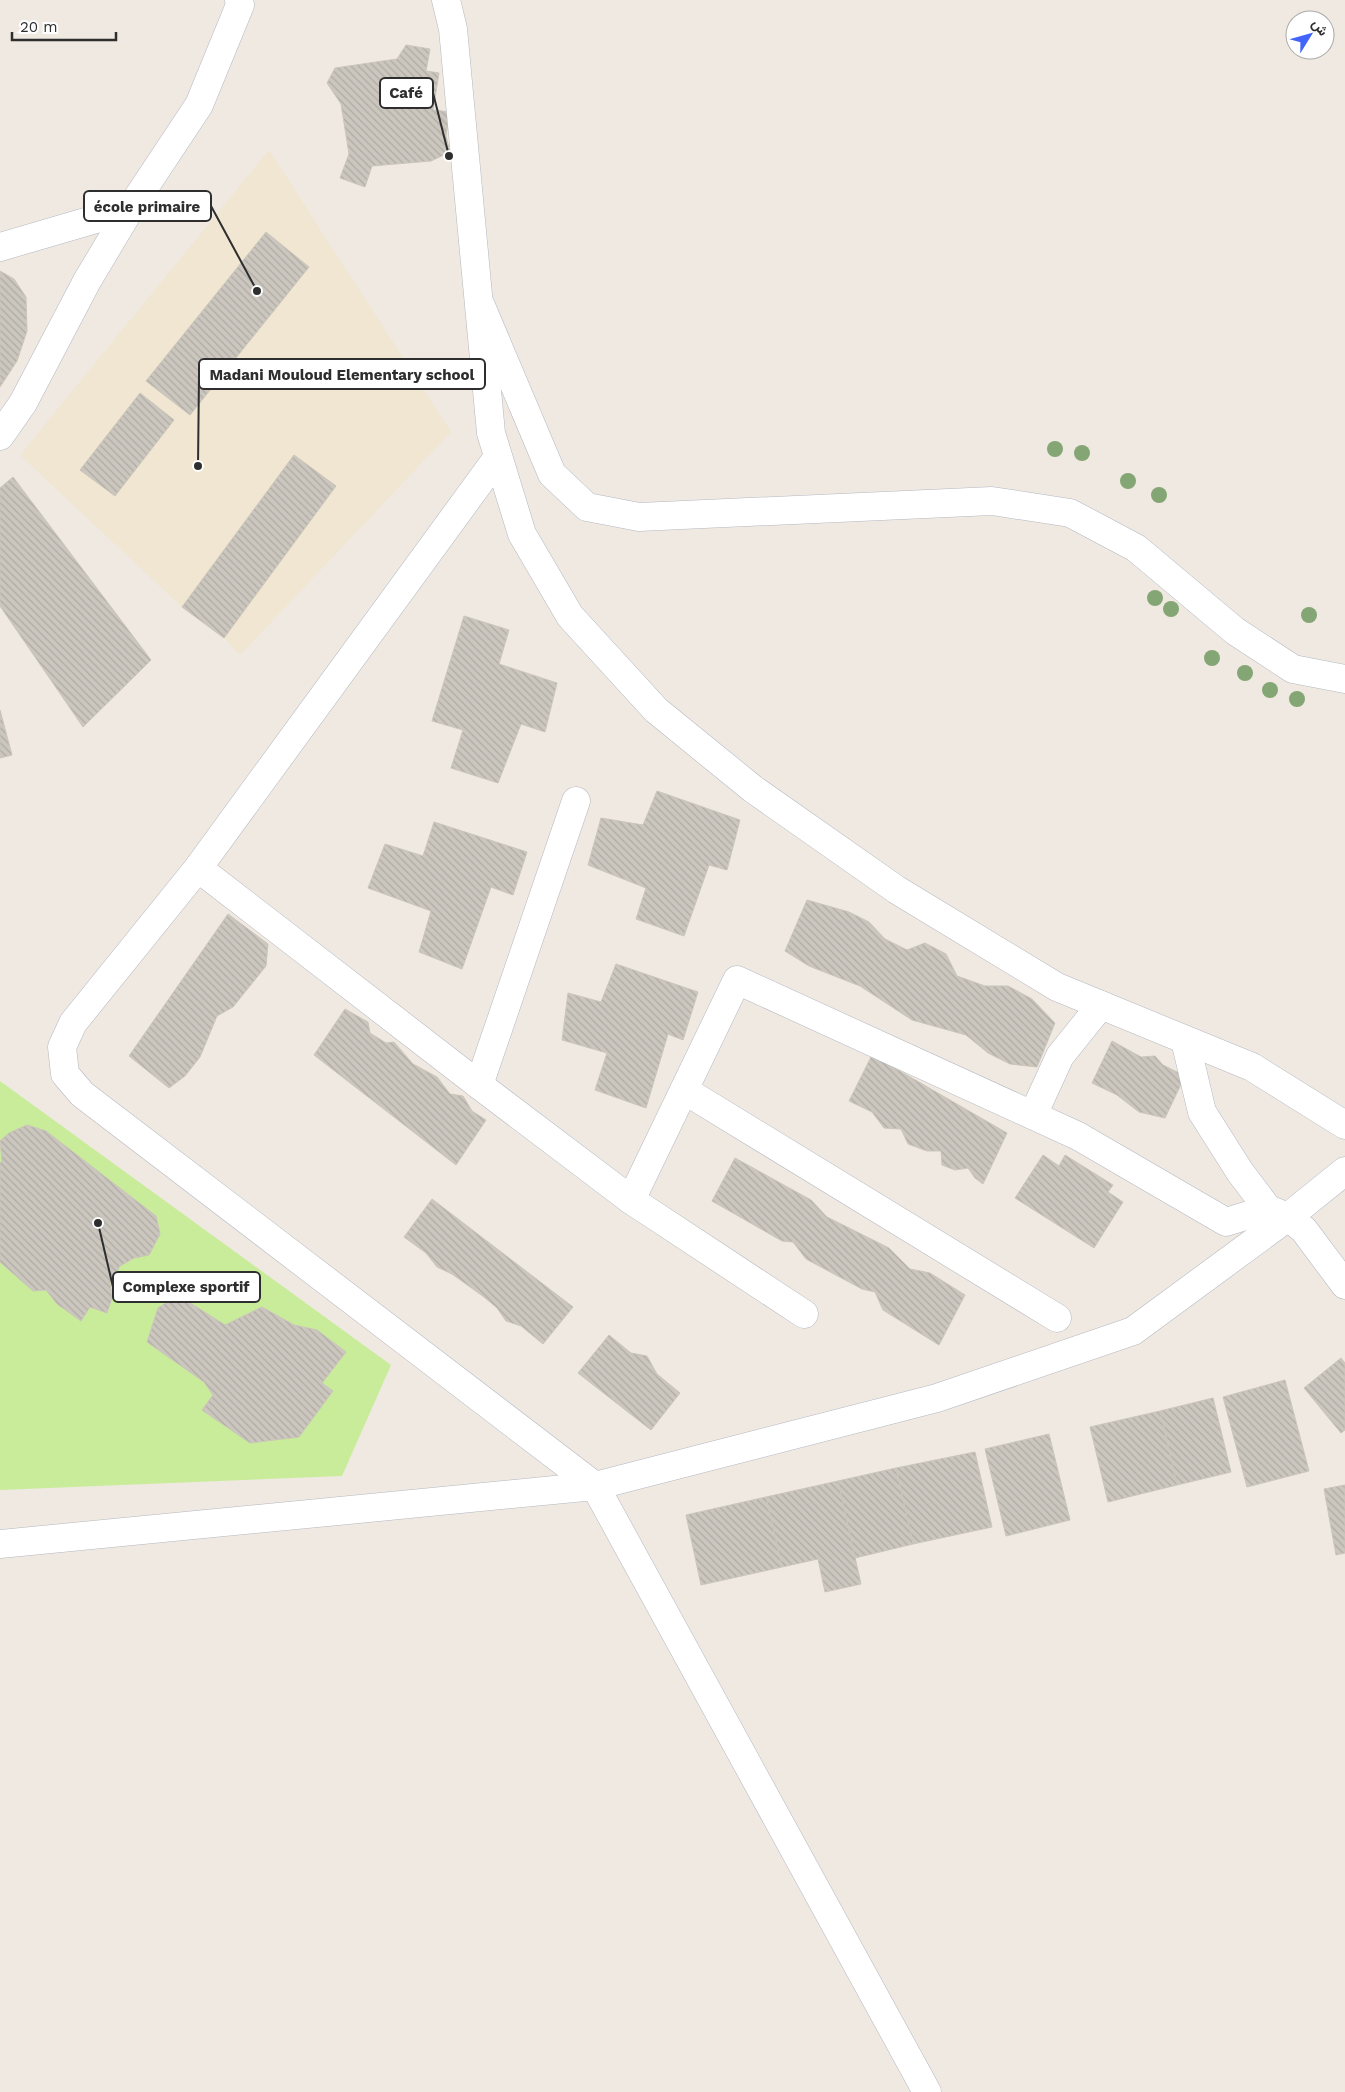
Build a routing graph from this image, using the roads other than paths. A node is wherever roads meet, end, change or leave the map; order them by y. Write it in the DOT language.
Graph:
graph roads {
  1 [pos="239,0"];
  2 [pos="446,0"];
  3 [pos="130,209"];
  4 [pos="0,246"];
  5 [pos="478,298"];
  6 [pos="0,436"];
  7 [pos="498,457"];
  8 [pos="1345,679"];
  9 [pos="576,801"];
  10 [pos="198,868"];
  11 [pos="1101,1005"];
  12 [pos="1185,1040"];
  13 [pos="479,1085"];
  14 [pos="684,1090"];
  15 [pos="1033,1115"];
  16 [pos="1345,1125"];
  17 [pos="1345,1171"];
  18 [pos="631,1200"];
  19 [pos="1278,1213"];
  20 [pos="1345,1285"];
  21 [pos="804,1314"];
  22 [pos="1057,1318"];
  23 [pos="595,1486"];
  24 [pos="0,1544"];
  25 [pos="927,2092"];
  1 -- 3 [label="street"];
  2 -- 5 [label="street"];
  3 -- 4 [label="street"];
  3 -- 6 [label="street"];
  5 -- 7 [label="street"];
  5 -- 8 [label="street"];
  7 -- 10 [label="street"];
  7 -- 11 [label="street"];
  9 -- 13 [label="street"];
  10 -- 13 [label="street"];
  10 -- 23 [label="street"];
  11 -- 12 [label="street"];
  11 -- 15 [label="street"];
  12 -- 16 [label="street"];
  12 -- 19 [label="street"];
  13 -- 18 [label="street"];
  14 -- 15 [label="street"];
  14 -- 18 [label="street"];
  14 -- 22 [label="street"];
  15 -- 19 [label="street"];
  17 -- 19 [label="street"];
  18 -- 21 [label="street"];
  19 -- 20 [label="street"];
  19 -- 23 [label="street"];
  23 -- 24 [label="street"];
  23 -- 25 [label="street"];
}
